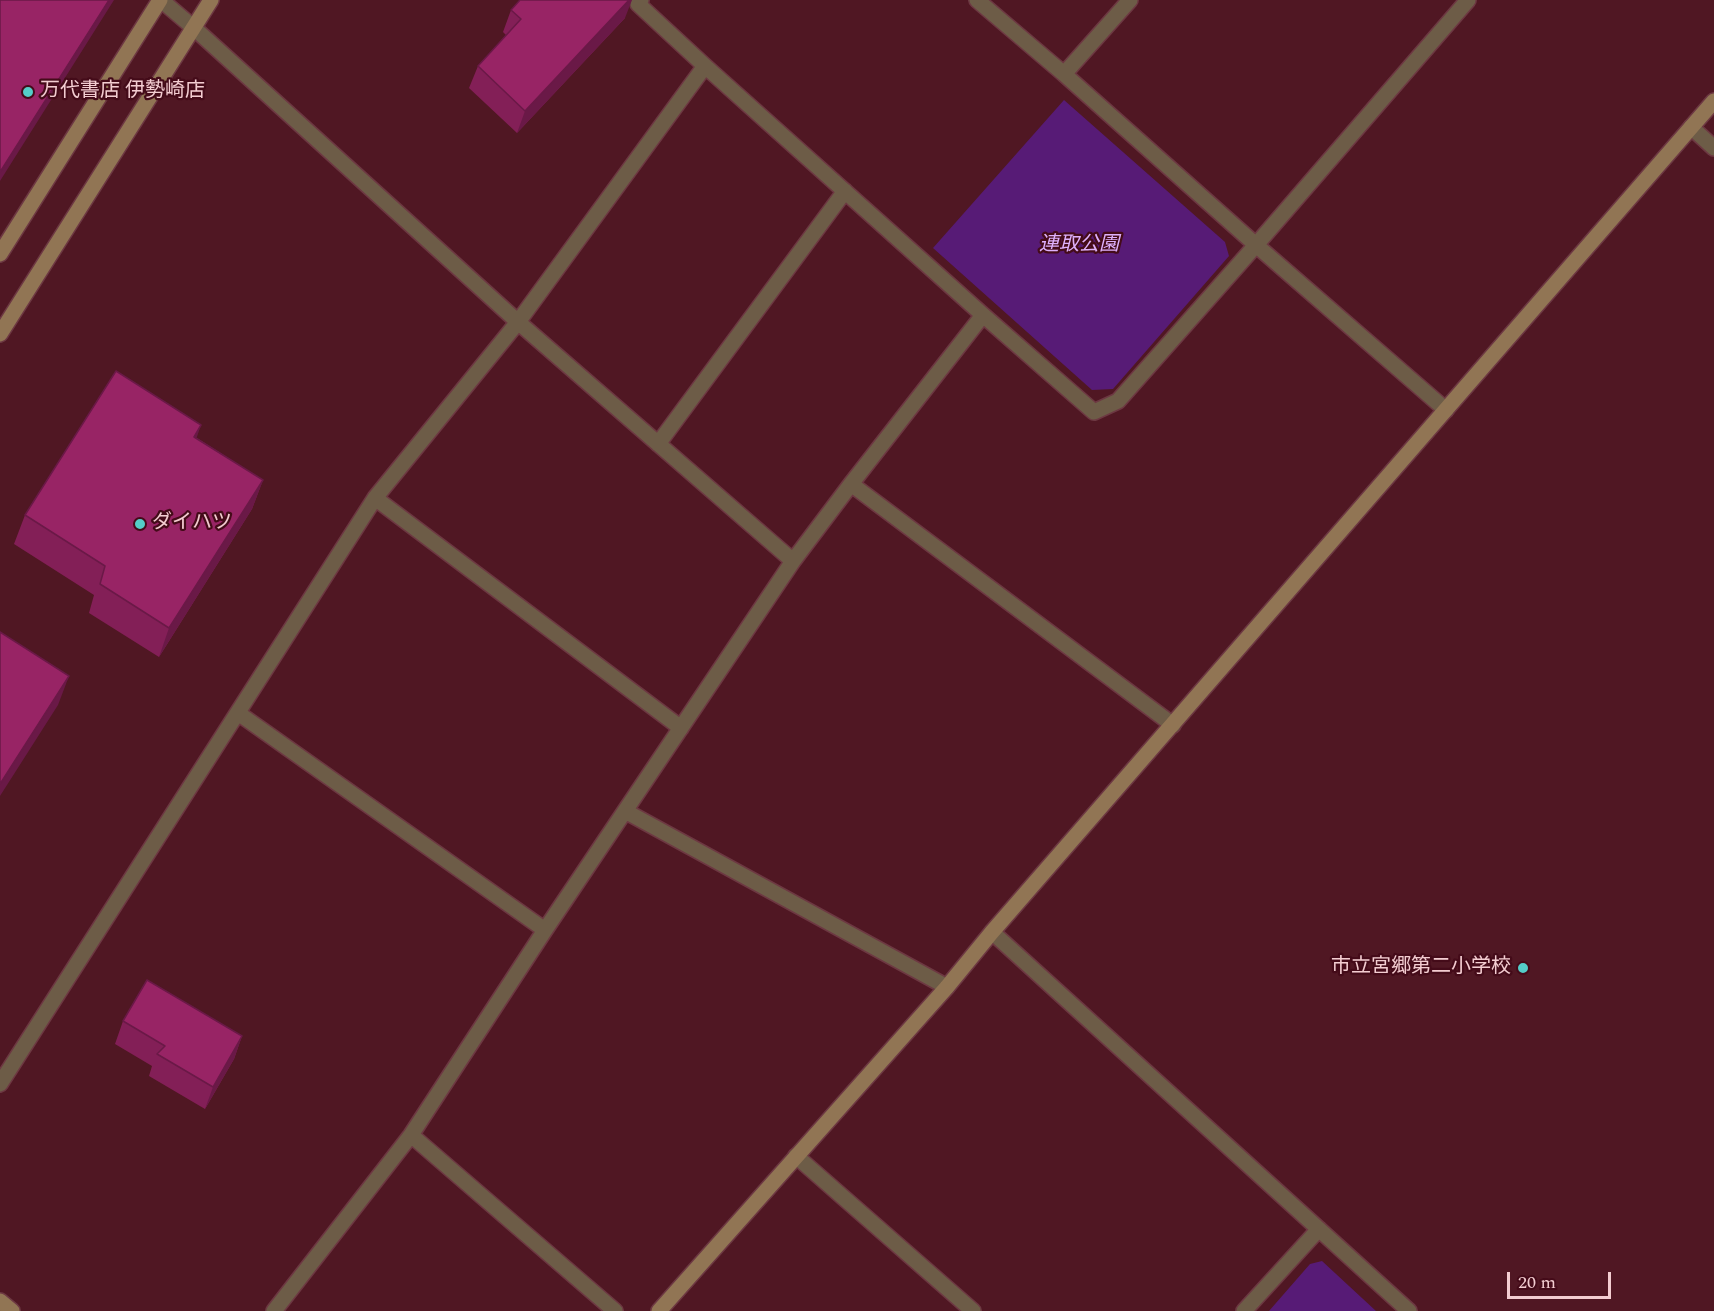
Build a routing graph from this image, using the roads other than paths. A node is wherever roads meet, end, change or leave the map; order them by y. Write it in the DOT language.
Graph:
graph roads {
  1 [pos="160,0"];
  2 [pos="211,0"];
  3 [pos="641,0"];
  4 [pos="977,0"];
  5 [pos="1130,0"];
  6 [pos="1468,0"];
  7 [pos="194,28"];
  8 [pos="705,66"];
  9 [pos="1065,74"];
  10 [pos="1714,101"];
  11 [pos="1691,127"];
  12 [pos="1714,148"];
  13 [pos="845,191"];
  14 [pos="1256,245"];
  15 [pos="0,254"];
  16 [pos="983,315"];
  17 [pos="518,322"];
  18 [pos="0,334"];
  19 [pos="1446,410"];
  20 [pos="658,444"];
  21 [pos="851,484"];
  22 [pos="375,498"];
  23 [pos="794,561"];
  24 [pos="238,713"];
  25 [pos="1173,725"];
  26 [pos="681,728"];
  27 [pos="625,811"];
  28 [pos="545,930"];
  29 [pos="992,932"];
  30 [pos="947,987"];
  31 [pos="0,1084"];
  32 [pos="411,1134"];
  33 [pos="796,1156"];
  34 [pos="1319,1229"];
  35 [pos="0,1301"];
  36 [pos="12,1311"];
  37 [pos="274,1311"];
  38 [pos="615,1311"];
  39 [pos="659,1311"];
  40 [pos="973,1311"];
  41 [pos="1244,1311"];
  42 [pos="1409,1311"];
  1 -- 7 [label="street"];
  1 -- 15 [label="street"];
  2 -- 7 [label="street"];
  3 -- 8 [label="street"];
  4 -- 9 [label="street"];
  5 -- 9 [label="street"];
  6 -- 14 [label="street"];
  7 -- 17 [label="street"];
  7 -- 18 [label="street"];
  8 -- 13 [label="street"];
  8 -- 17 [label="street"];
  9 -- 14 [label="street"];
  10 -- 11 [label="street"];
  11 -- 12 [label="street"];
  11 -- 19 [label="street"];
  13 -- 16 [label="street"];
  13 -- 20 [label="street"];
  14 -- 16 [label="street"];
  14 -- 19 [label="street"];
  16 -- 21 [label="street"];
  17 -- 20 [label="street"];
  17 -- 22 [label="street"];
  19 -- 25 [label="street"];
  20 -- 23 [label="street"];
  21 -- 23 [label="street"];
  21 -- 25 [label="street"];
  22 -- 24 [label="street"];
  22 -- 26 [label="street"];
  23 -- 26 [label="street"];
  24 -- 28 [label="street"];
  24 -- 31 [label="street"];
  25 -- 29 [label="street"];
  26 -- 27 [label="street"];
  27 -- 28 [label="street"];
  27 -- 30 [label="street"];
  28 -- 32 [label="street"];
  29 -- 30 [label="street"];
  29 -- 34 [label="street"];
  30 -- 33 [label="street"];
  32 -- 37 [label="street"];
  32 -- 38 [label="street"];
  33 -- 39 [label="street"];
  33 -- 40 [label="street"];
  34 -- 41 [label="street"];
  34 -- 42 [label="street"];
  35 -- 36 [label="street"];
}
